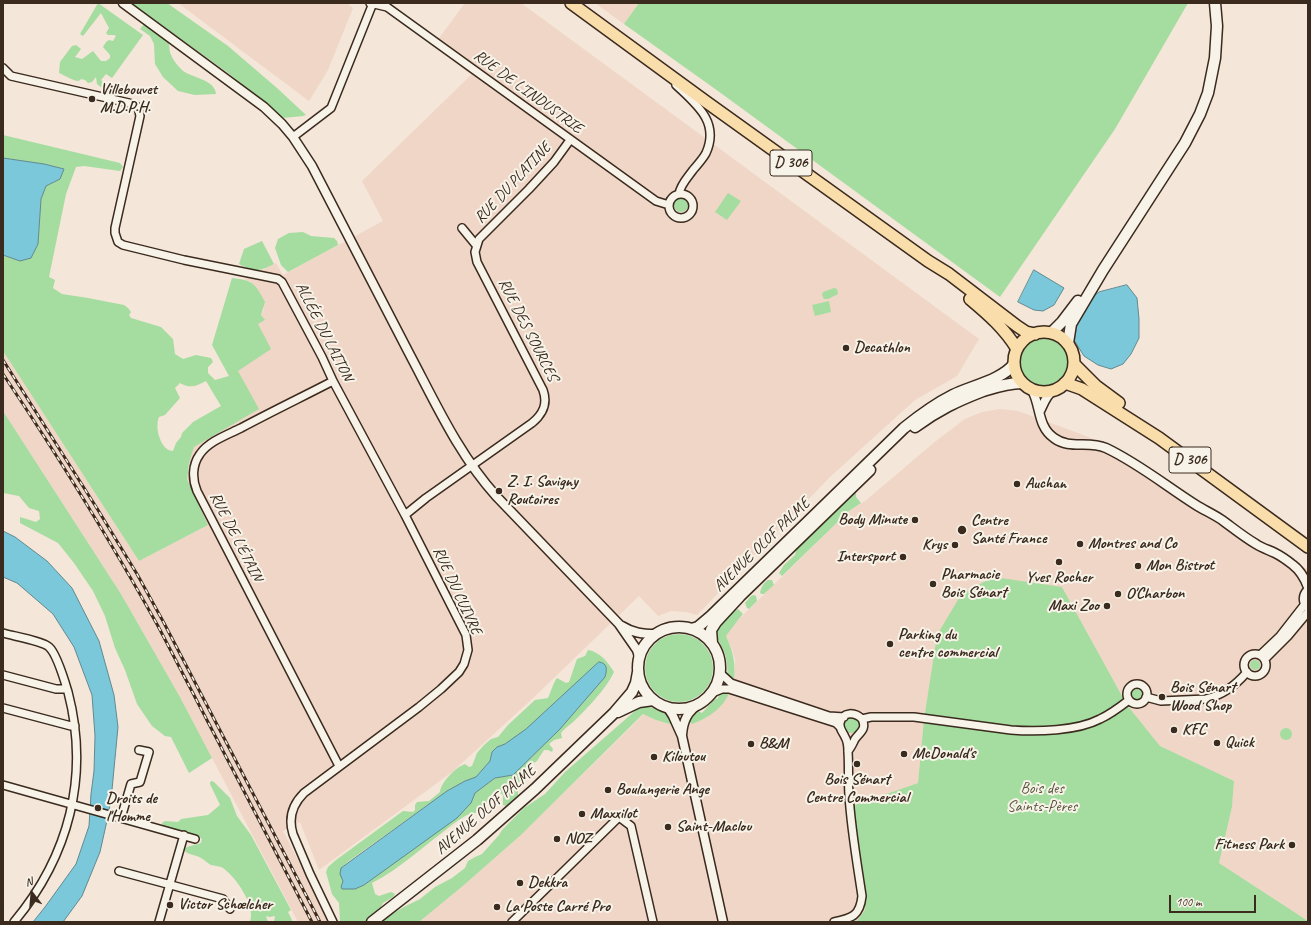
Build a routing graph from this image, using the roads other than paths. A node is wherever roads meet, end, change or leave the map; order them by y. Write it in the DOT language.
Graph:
graph roads {
  1 [pos="123,3"];
  2 [pos="372,3"];
  3 [pos="571,3"];
  4 [pos="1215,3"];
  5 [pos="655,64"];
  6 [pos="3,68"];
  7 [pos="293,137"];
  8 [pos="570,140"];
  9 [pos="680,194"];
  10 [pos="669,205"];
  11 [pos="462,228"];
  12 [pos="476,245"];
  13 [pos="928,261"];
  14 [pos="1103,270"];
  15 [pos="1051,333"];
  16 [pos="1035,334"];
  17 [pos="1068,343"];
  18 [pos="1017,349"];
  19 [pos="1014,364"];
  20 [pos="1074,364"];
  21 [pos="333,381"];
  22 [pos="1022,382"];
  23 [pos="1065,383"];
  24 [pos="1032,390"];
  25 [pos="1053,390"];
  26 [pos="1040,411"];
  27 [pos="472,466"];
  28 [pos="853,482"];
  29 [pos="405,515"];
  30 [pos="1308,539"];
  31 [pos="1308,547"];
  32 [pos="1308,589"];
  33 [pos="1307,608"];
  34 [pos="619,624"];
  35 [pos="692,629"];
  36 [pos="3,633"];
  37 [pos="655,634"];
  38 [pos="712,644"];
  39 [pos="1262,657"];
  40 [pos="639,658"];
  41 [pos="638,672"];
  42 [pos="1247,672"];
  43 [pos="720,673"];
  44 [pos="3,675"];
  45 [pos="67,689"];
  46 [pos="710,694"];
  47 [pos="1146,697"];
  48 [pos="653,700"];
  49 [pos="1129,700"];
  50 [pos="700,703"];
  51 [pos="3,708"];
  52 [pos="668,708"];
  53 [pos="614,713"];
  54 [pos="844,717"];
  55 [pos="862,719"];
  56 [pos="75,726"];
  57 [pos="840,727"];
  58 [pos="682,736"];
  59 [pos="845,736"];
  60 [pos="857,737"];
  61 [pos="139,750"];
  62 [pos="848,752"];
  63 [pos="339,766"];
  64 [pos="3,786"];
  65 [pos="72,804"];
  66 [pos="118,817"];
  67 [pos="184,835"];
  68 [pos="195,839"];
  69 [pos="120,871"];
  70 [pos="169,885"];
  71 [pos="230,909"];
  72 [pos="14,922"];
  73 [pos="159,922"];
  74 [pos="333,922"];
  75 [pos="372,922"];
  76 [pos="512,922"];
  77 [pos="653,922"];
  78 [pos="724,922"];
  79 [pos="834,922"];
  1 -- 7 [label="street"];
  2 -- 7 [label="street"];
  2 -- 8 [label="street, RUE DE L'INDUSTRIE"];
  3 -- 5 [label="main road, D 306"];
  4 -- 14 [label="main road"];
  5 -- 9 [label="street"];
  5 -- 13 [label="main road, D 306"];
  6 -- 21 [label="street, ALLÉE DU LAITON"];
  7 -- 27 [label="street"];
  8 -- 10 [label="street, RUE DE L'INDUSTRIE"];
  8 -- 12 [label="street, RUE DU PLATINE"];
  9 -- 10 [label="street"];
  9 -- 10 [label="street"];
  11 -- 12 [label="street"];
  12 -- 27 [label="street, RUE DES SOURCES"];
  13 -- 16 [label="main road, D 306"];
  13 -- 18 [label="main road, D 306"];
  14 -- 15 [label="main road"];
  14 -- 17 [label="main road"];
  15 -- 16 [label="main road"];
  15 -- 17 [label="main road"];
  16 -- 18 [label="main road"];
  17 -- 20 [label="main road"];
  18 -- 19 [label="main road"];
  19 -- 22 [label="main road"];
  19 -- 28 [label="main road"];
  20 -- 23 [label="main road"];
  20 -- 30 [label="main road, D 306"];
  21 -- 29 [label="street, ALLÉE DU LAITON"];
  21 -- 63 [label="street, RUE DE L'ÉTAIN"];
  22 -- 24 [label="main road"];
  22 -- 28 [label="main road"];
  23 -- 25 [label="main road"];
  23 -- 31 [label="main road, D 306"];
  24 -- 25 [label="main road"];
  24 -- 26 [label="street"];
  25 -- 26 [label="street"];
  26 -- 32 [label="street"];
  27 -- 29 [label="street"];
  27 -- 34 [label="street"];
  28 -- 35 [label="main road, AVENUE OLOF PALME"];
  28 -- 38 [label="main road, AVENUE OLOF PALME"];
  29 -- 63 [label="street, RUE DU CUIVRE"];
  32 -- 33 [label="street"];
  33 -- 39 [label="street"];
  34 -- 37 [label="street"];
  34 -- 40 [label="street"];
  35 -- 37 [label="main road"];
  35 -- 38 [label="main road"];
  36 -- 45 [label="street"];
  37 -- 40 [label="main road"];
  38 -- 43 [label="main road"];
  39 -- 42 [label="street"];
  39 -- 42 [label="street"];
  40 -- 41 [label="main road"];
  41 -- 48 [label="main road"];
  41 -- 53 [label="main road, AVENUE OLOF PALME"];
  42 -- 47 [label="street"];
  43 -- 46 [label="main road"];
  43 -- 54 [label="street"];
  44 -- 45 [label="street"];
  45 -- 56 [label="street"];
  46 -- 50 [label="main road"];
  46 -- 57 [label="street"];
  47 -- 49 [label="street"];
  47 -- 49 [label="street"];
  48 -- 52 [label="main road"];
  48 -- 53 [label="main road, AVENUE OLOF PALME"];
  49 -- 55 [label="street"];
  50 -- 52 [label="main road"];
  50 -- 58 [label="street"];
  51 -- 56 [label="street"];
  52 -- 58 [label="street"];
  53 -- 75 [label="main road, AVENUE OLOF PALME"];
  54 -- 55 [label="street"];
  54 -- 57 [label="street"];
  55 -- 60 [label="street"];
  56 -- 65 [label="street"];
  57 -- 59 [label="street"];
  58 -- 78 [label="street"];
  59 -- 60 [label="street"];
  59 -- 62 [label="street"];
  60 -- 62 [label="street"];
  61 -- 66 [label="street"];
  62 -- 79 [label="street"];
  63 -- 74 [label="street, RUE DU CUIVRE"];
  64 -- 65 [label="street"];
  65 -- 66 [label="street"];
  65 -- 72 [label="street"];
  66 -- 67 [label="street"];
  67 -- 68 [label="street"];
  67 -- 70 [label="street"];
  69 -- 70 [label="street"];
  70 -- 71 [label="street"];
  70 -- 73 [label="street"];
  76 -- 77 [label="street"];
}
